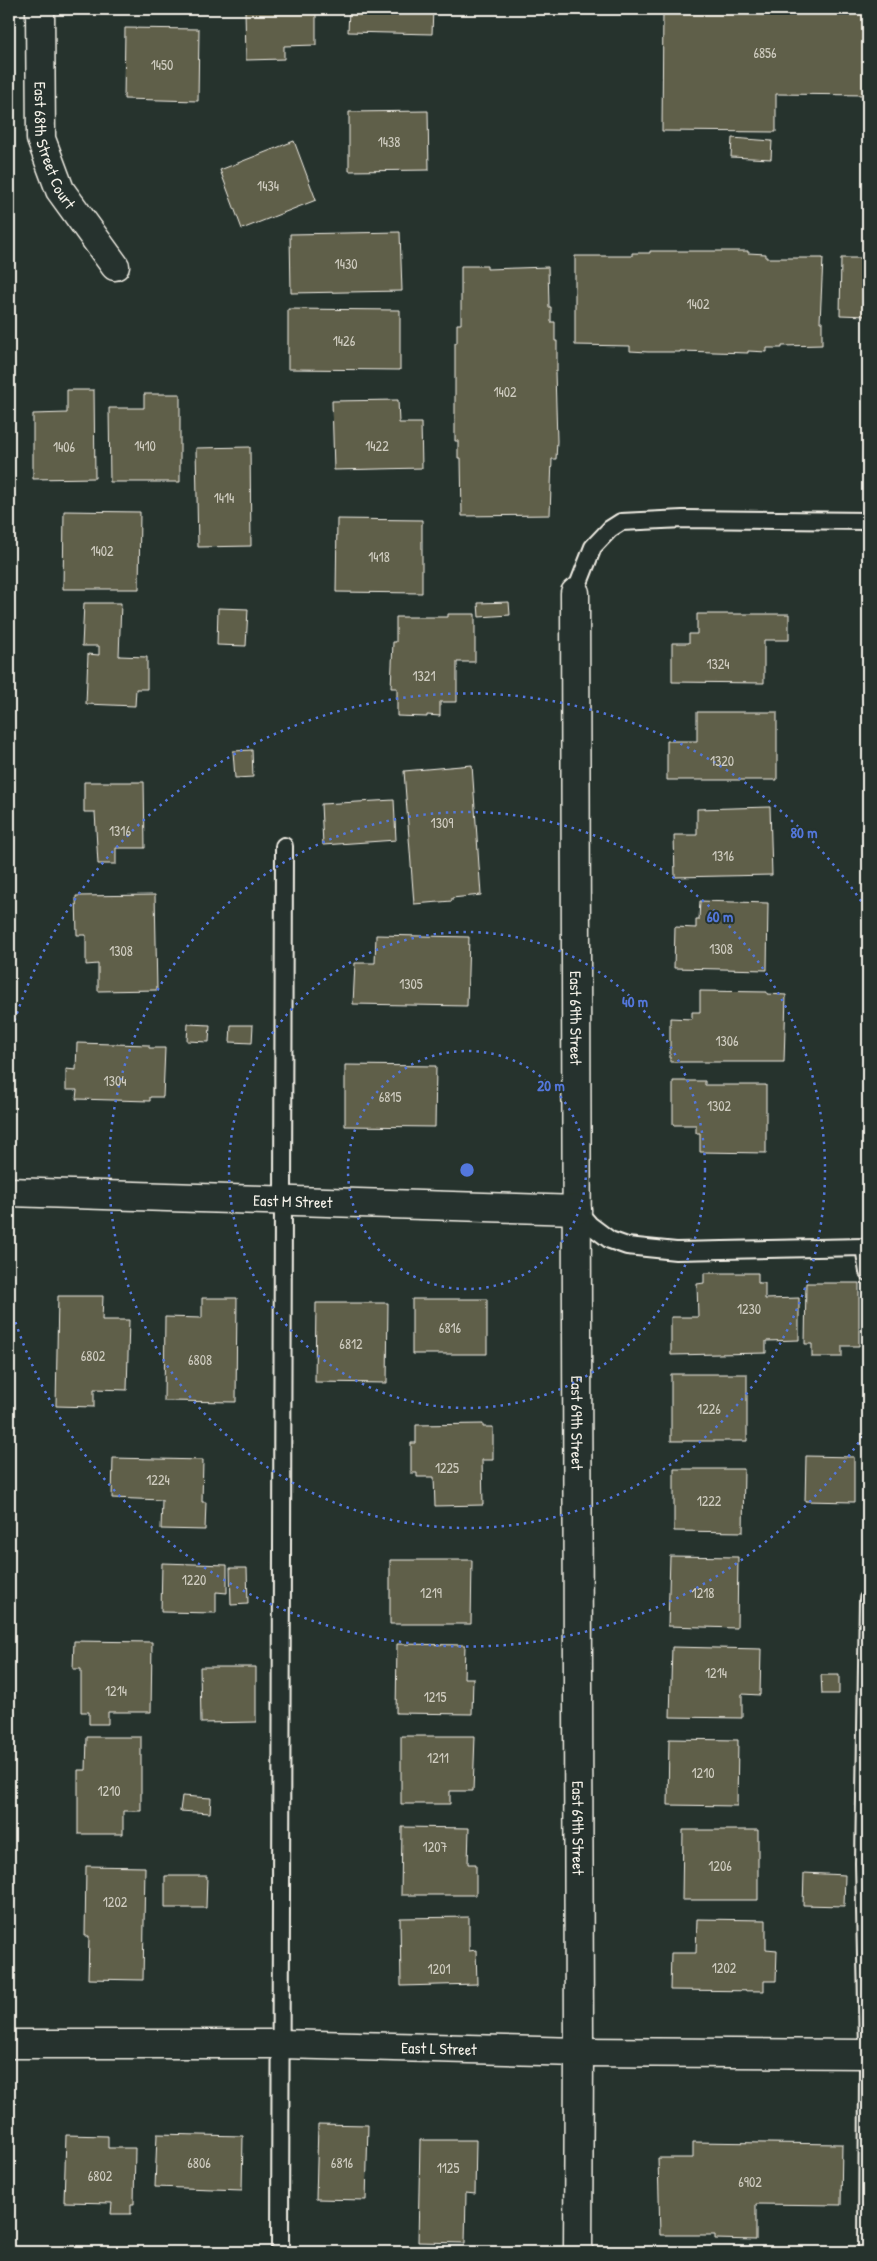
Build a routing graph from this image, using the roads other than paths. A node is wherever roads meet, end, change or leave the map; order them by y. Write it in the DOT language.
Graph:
graph roads {
  1 [pos="40,9"];
  2 [pos="116,266"];
  3 [pos="868,521"];
  4 [pos="575,593"];
  5 [pos="284,846"];
  6 [pos="9,1192"];
  7 [pos="283,1201"];
  8 [pos="577,1210"];
  9 [pos="868,1272"];
  10 [pos="868,1599"];
  11 [pos="9,2044"];
  12 [pos="281,2044"];
  13 [pos="868,2049"];
  14 [pos="579,2052"];
  15 [pos="868,2054"];
  16 [pos="868,2068"];
  17 [pos="280,2252"];
  18 [pos="578,2252"];
  19 [pos="867,2252"];
  1 -- 2 [label="street, East 68th Street Court"];
  3 -- 4 [label="lane"];
  4 -- 8 [label="street, East 69th Street"];
  5 -- 7 [label="lane"];
  6 -- 7 [label="street, East M Street"];
  7 -- 8 [label="street, East M Street"];
  7 -- 12 [label="lane"];
  8 -- 9 [label="lane"];
  8 -- 14 [label="street, East 69th Street"];
  10 -- 13 [label="lane"];
  11 -- 12 [label="street, East L Street"];
  12 -- 14 [label="street, East L Street"];
  12 -- 17 [label="lane"];
  14 -- 15 [label="street, East L Street"];
  14 -- 18 [label="street, East 69th Street"];
  16 -- 19 [label="lane"];
}
